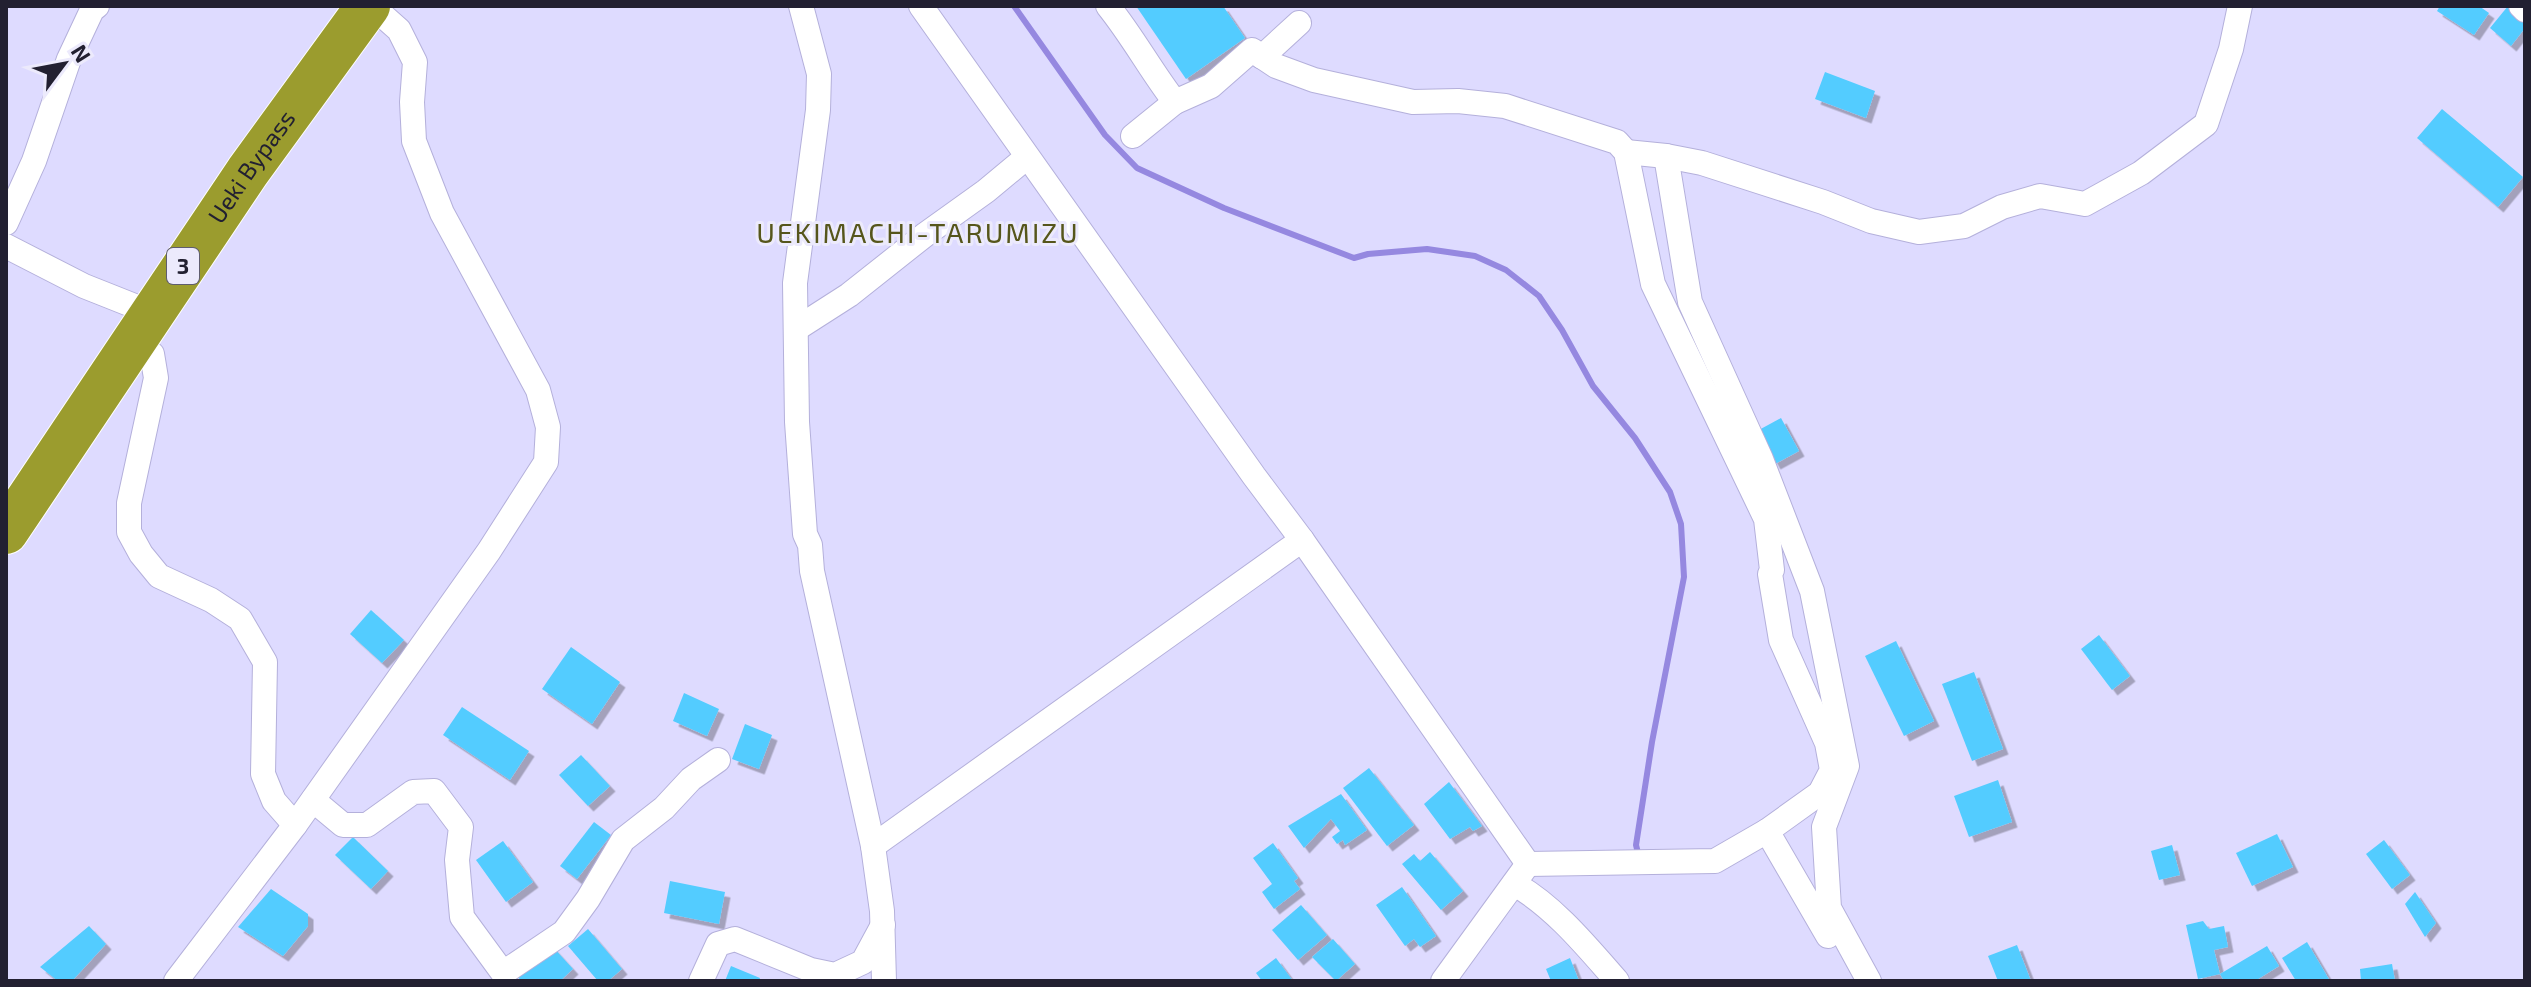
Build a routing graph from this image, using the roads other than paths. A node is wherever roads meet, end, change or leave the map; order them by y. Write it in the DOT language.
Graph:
graph roads {
  1 [pos="97,6"];
  2 [pos="370,6"];
  3 [pos="801,6"];
  4 [pos="921,6"];
  5 [pos="1108,6"];
  6 [pos="2240,6"];
  7 [pos="1299,23"];
  8 [pos="1262,57"];
  9 [pos="1175,102"];
  10 [pos="1133,136"];
  11 [pos="1626,152"];
  12 [pos="1666,156"];
  13 [pos="1027,157"];
  14 [pos="6,223"];
  15 [pos="6,246"];
  16 [pos="143,326"];
  17 [pos="796,329"];
  18 [pos="6,532"];
  19 [pos="1302,540"];
  20 [pos="718,760"];
  21 [pos="313,800"];
  22 [pos="295,825"];
  23 [pos="1767,831"];
  24 [pos="873,846"];
  25 [pos="1521,874"];
  26 [pos="883,925"];
  27 [pos="506,977"];
  28 [pos="176,981"];
  29 [pos="701,981"];
  30 [pos="884,981"];
  31 [pos="1443,981"];
  32 [pos="1617,981"];
  33 [pos="1854,981"];
  34 [pos="1869,981"];
  1 -- 14 [label="street"];
  2 -- 16 [label="highway, Ueki Bypass / 3"];
  2 -- 21 [label="street"];
  3 -- 17 [label="street"];
  4 -- 13 [label="street"];
  5 -- 9 [label="street"];
  6 -- 12 [label="street"];
  7 -- 8 [label="street"];
  8 -- 9 [label="street"];
  8 -- 11 [label="street"];
  9 -- 10 [label="street"];
  11 -- 12 [label="street"];
  11 -- 23 [label="street"];
  12 -- 34 [label="street"];
  13 -- 17 [label="street"];
  13 -- 19 [label="street"];
  15 -- 16 [label="street"];
  16 -- 18 [label="highway, Ueki Bypass / 3"];
  16 -- 22 [label="street"];
  17 -- 24 [label="street"];
  19 -- 24 [label="street"];
  19 -- 25 [label="street"];
  20 -- 27 [label="street"];
  21 -- 22 [label="street"];
  21 -- 27 [label="street"];
  22 -- 28 [label="street"];
  23 -- 25 [label="street"];
  23 -- 33 [label="street"];
  24 -- 26 [label="street"];
  25 -- 31 [label="street"];
  25 -- 32 [label="street"];
  26 -- 29 [label="street"];
  26 -- 30 [label="street"];
}
